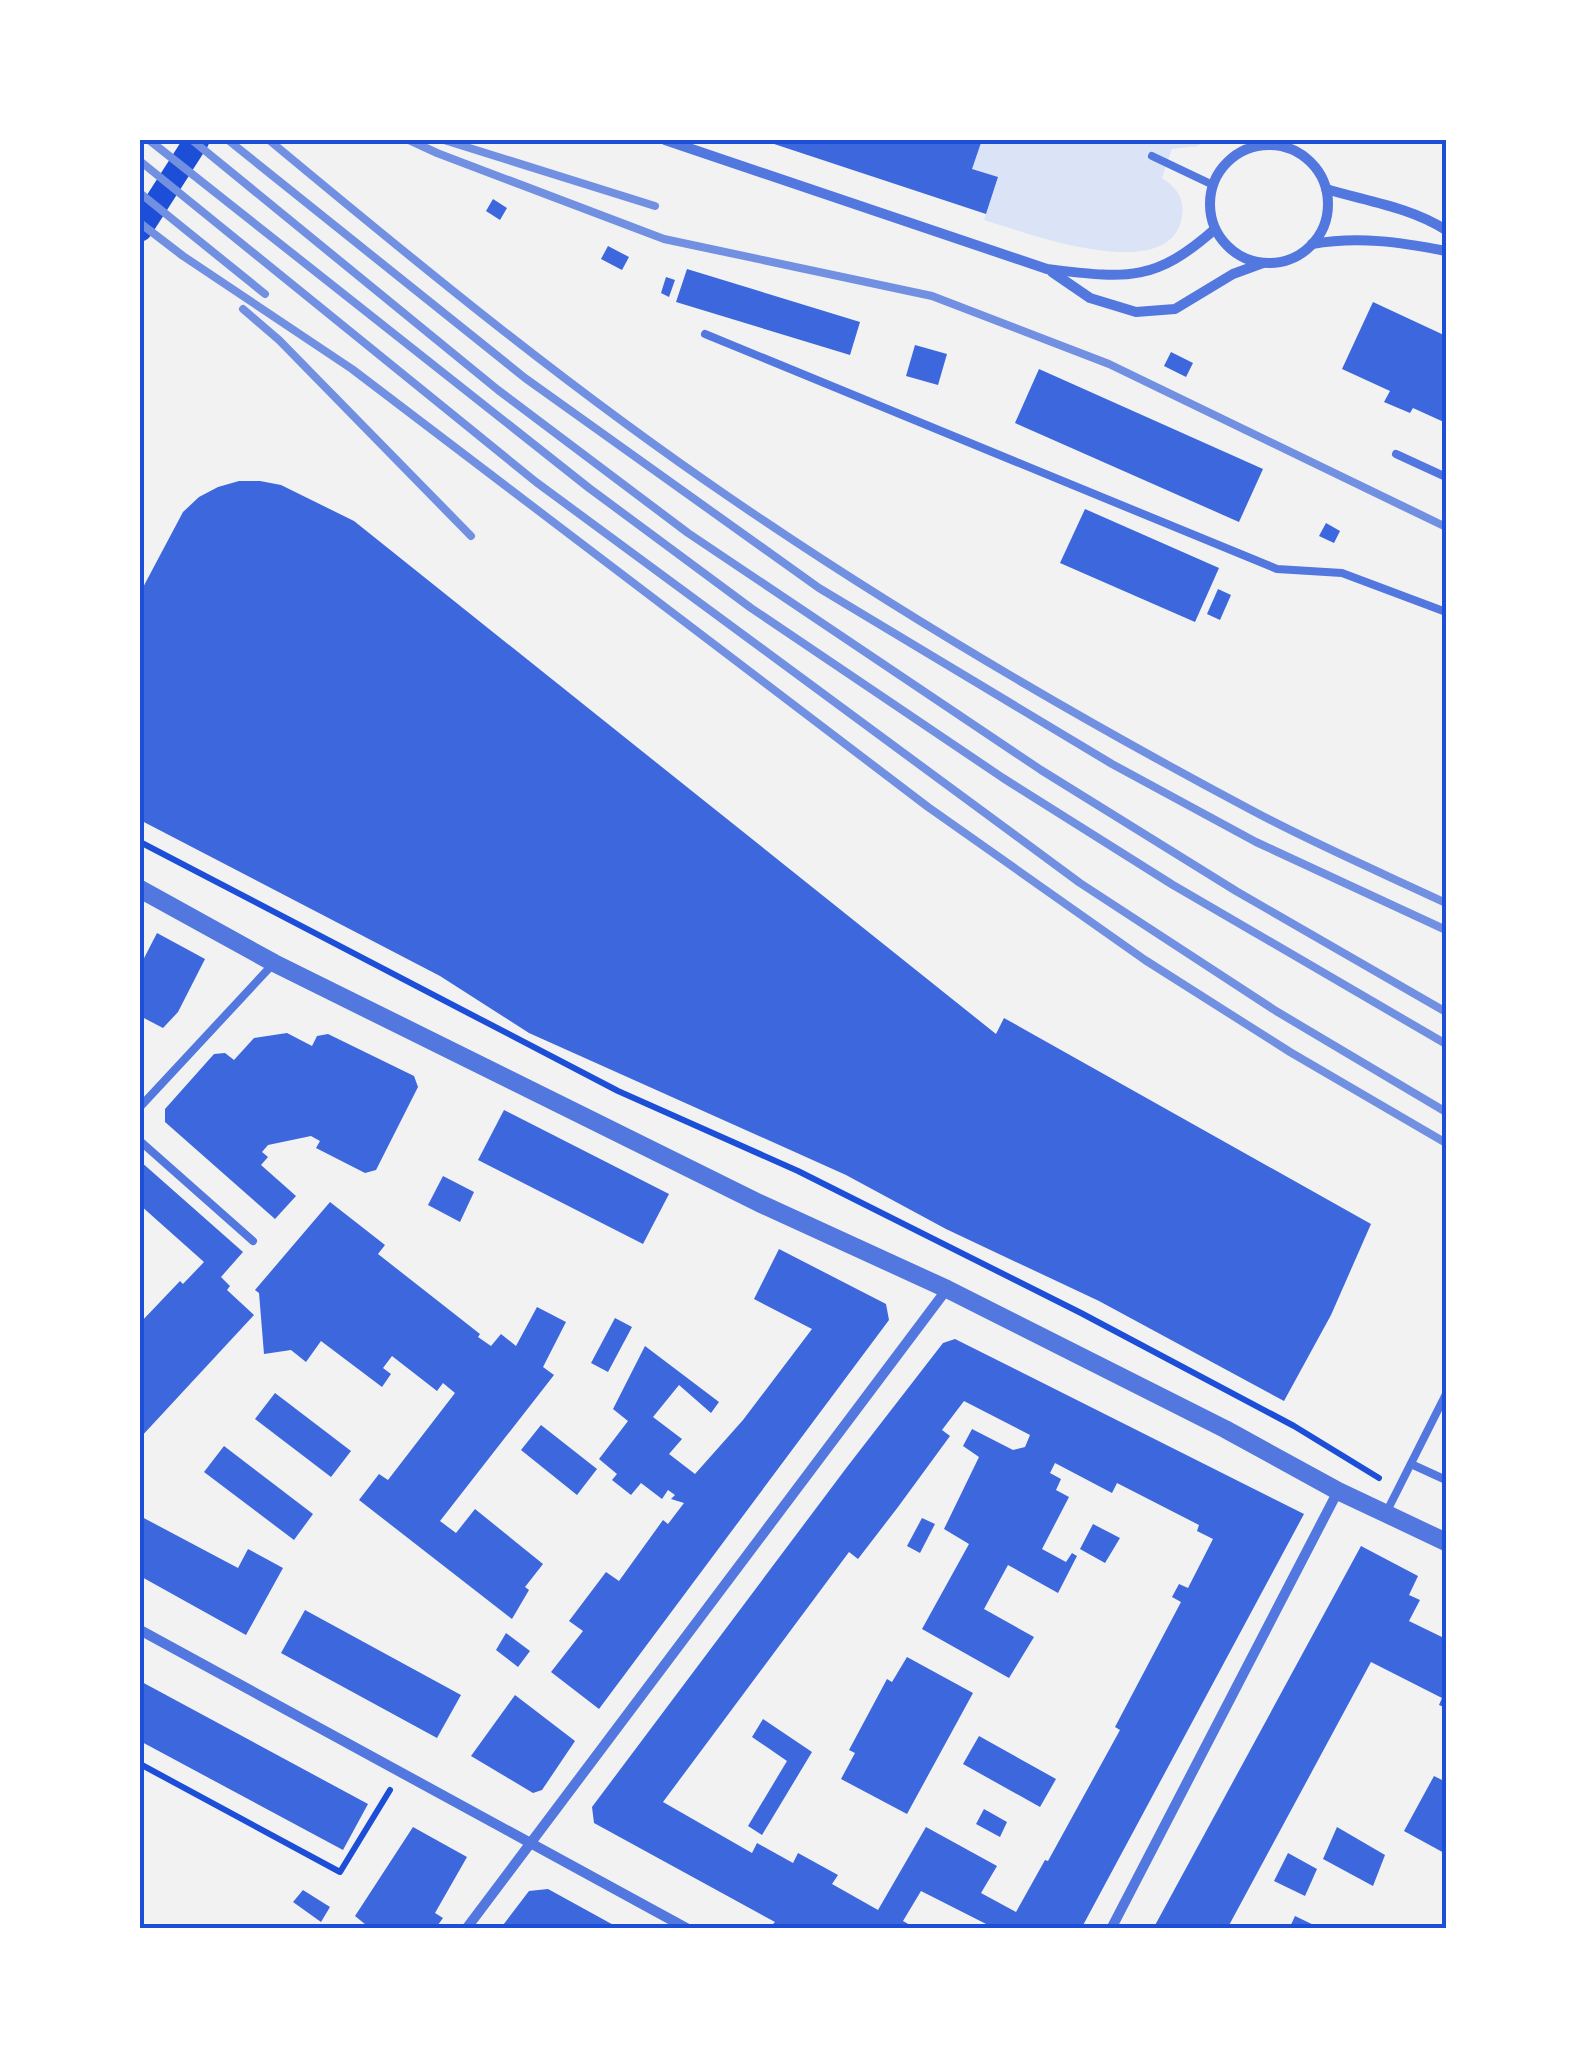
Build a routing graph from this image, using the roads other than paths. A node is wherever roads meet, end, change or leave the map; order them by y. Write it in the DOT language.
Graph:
graph roads {
  1 [pos="197,140"];
  2 [pos="665,140"];
  3 [pos="1237,140"];
  4 [pos="1290,145"];
  5 [pos="1236,155"];
  6 [pos="1152,156"];
  7 [pos="1212,185"];
  8 [pos="1326,189"];
  9 [pos="140,229"];
  10 [pos="1215,229"];
  11 [pos="1446,230"];
  12 [pos="1312,244"];
  13 [pos="1446,251"];
  14 [pos="1264,263"];
  15 [pos="1046,269"];
  16 [pos="705,334"];
  17 [pos="1396,454"];
  18 [pos="1446,476"];
  19 [pos="1446,612"];
  20 [pos="140,889"];
  21 [pos="274,962"];
  22 [pos="140,1107"];
  23 [pos="140,1141"];
  24 [pos="252,1241"];
  25 [pos="947,1290"];
  26 [pos="1446,1394"];
  27 [pos="1435,1415"];
  28 [pos="1446,1420"];
  29 [pos="1411,1464"];
  30 [pos="1446,1480"];
  31 [pos="1338,1491"];
  32 [pos="1386,1513"];
  33 [pos="1446,1542"];
  34 [pos="140,1630"];
  35 [pos="530,1844"];
  36 [pos="466,1929"];
  37 [pos="688,1929"];
  38 [pos="1110,1929"];
  1 -- 9 [label="main road"];
  2 -- 15 [label="street"];
  3 -- 5 [label="street"];
  4 -- 5 [label="street"];
  4 -- 8 [label="street"];
  5 -- 7 [label="street"];
  6 -- 7 [label="lane"];
  7 -- 10 [label="street"];
  8 -- 11 [label="street"];
  8 -- 12 [label="street"];
  10 -- 14 [label="street"];
  10 -- 15 [label="street"];
  12 -- 13 [label="street"];
  12 -- 14 [label="street"];
  14 -- 15 [label="street"];
  16 -- 19 [label="lane"];
  17 -- 18 [label="lane"];
  20 -- 21 [label="street"];
  21 -- 22 [label="lane"];
  21 -- 25 [label="street"];
  23 -- 24 [label="lane"];
  25 -- 31 [label="street"];
  25 -- 35 [label="street"];
  26 -- 27 [label="lane"];
  27 -- 28 [label="lane"];
  27 -- 29 [label="lane"];
  29 -- 30 [label="lane"];
  29 -- 32 [label="lane"];
  31 -- 32 [label="street"];
  31 -- 38 [label="street"];
  32 -- 33 [label="street"];
  34 -- 35 [label="street"];
  35 -- 36 [label="street"];
  35 -- 37 [label="street"];
}
